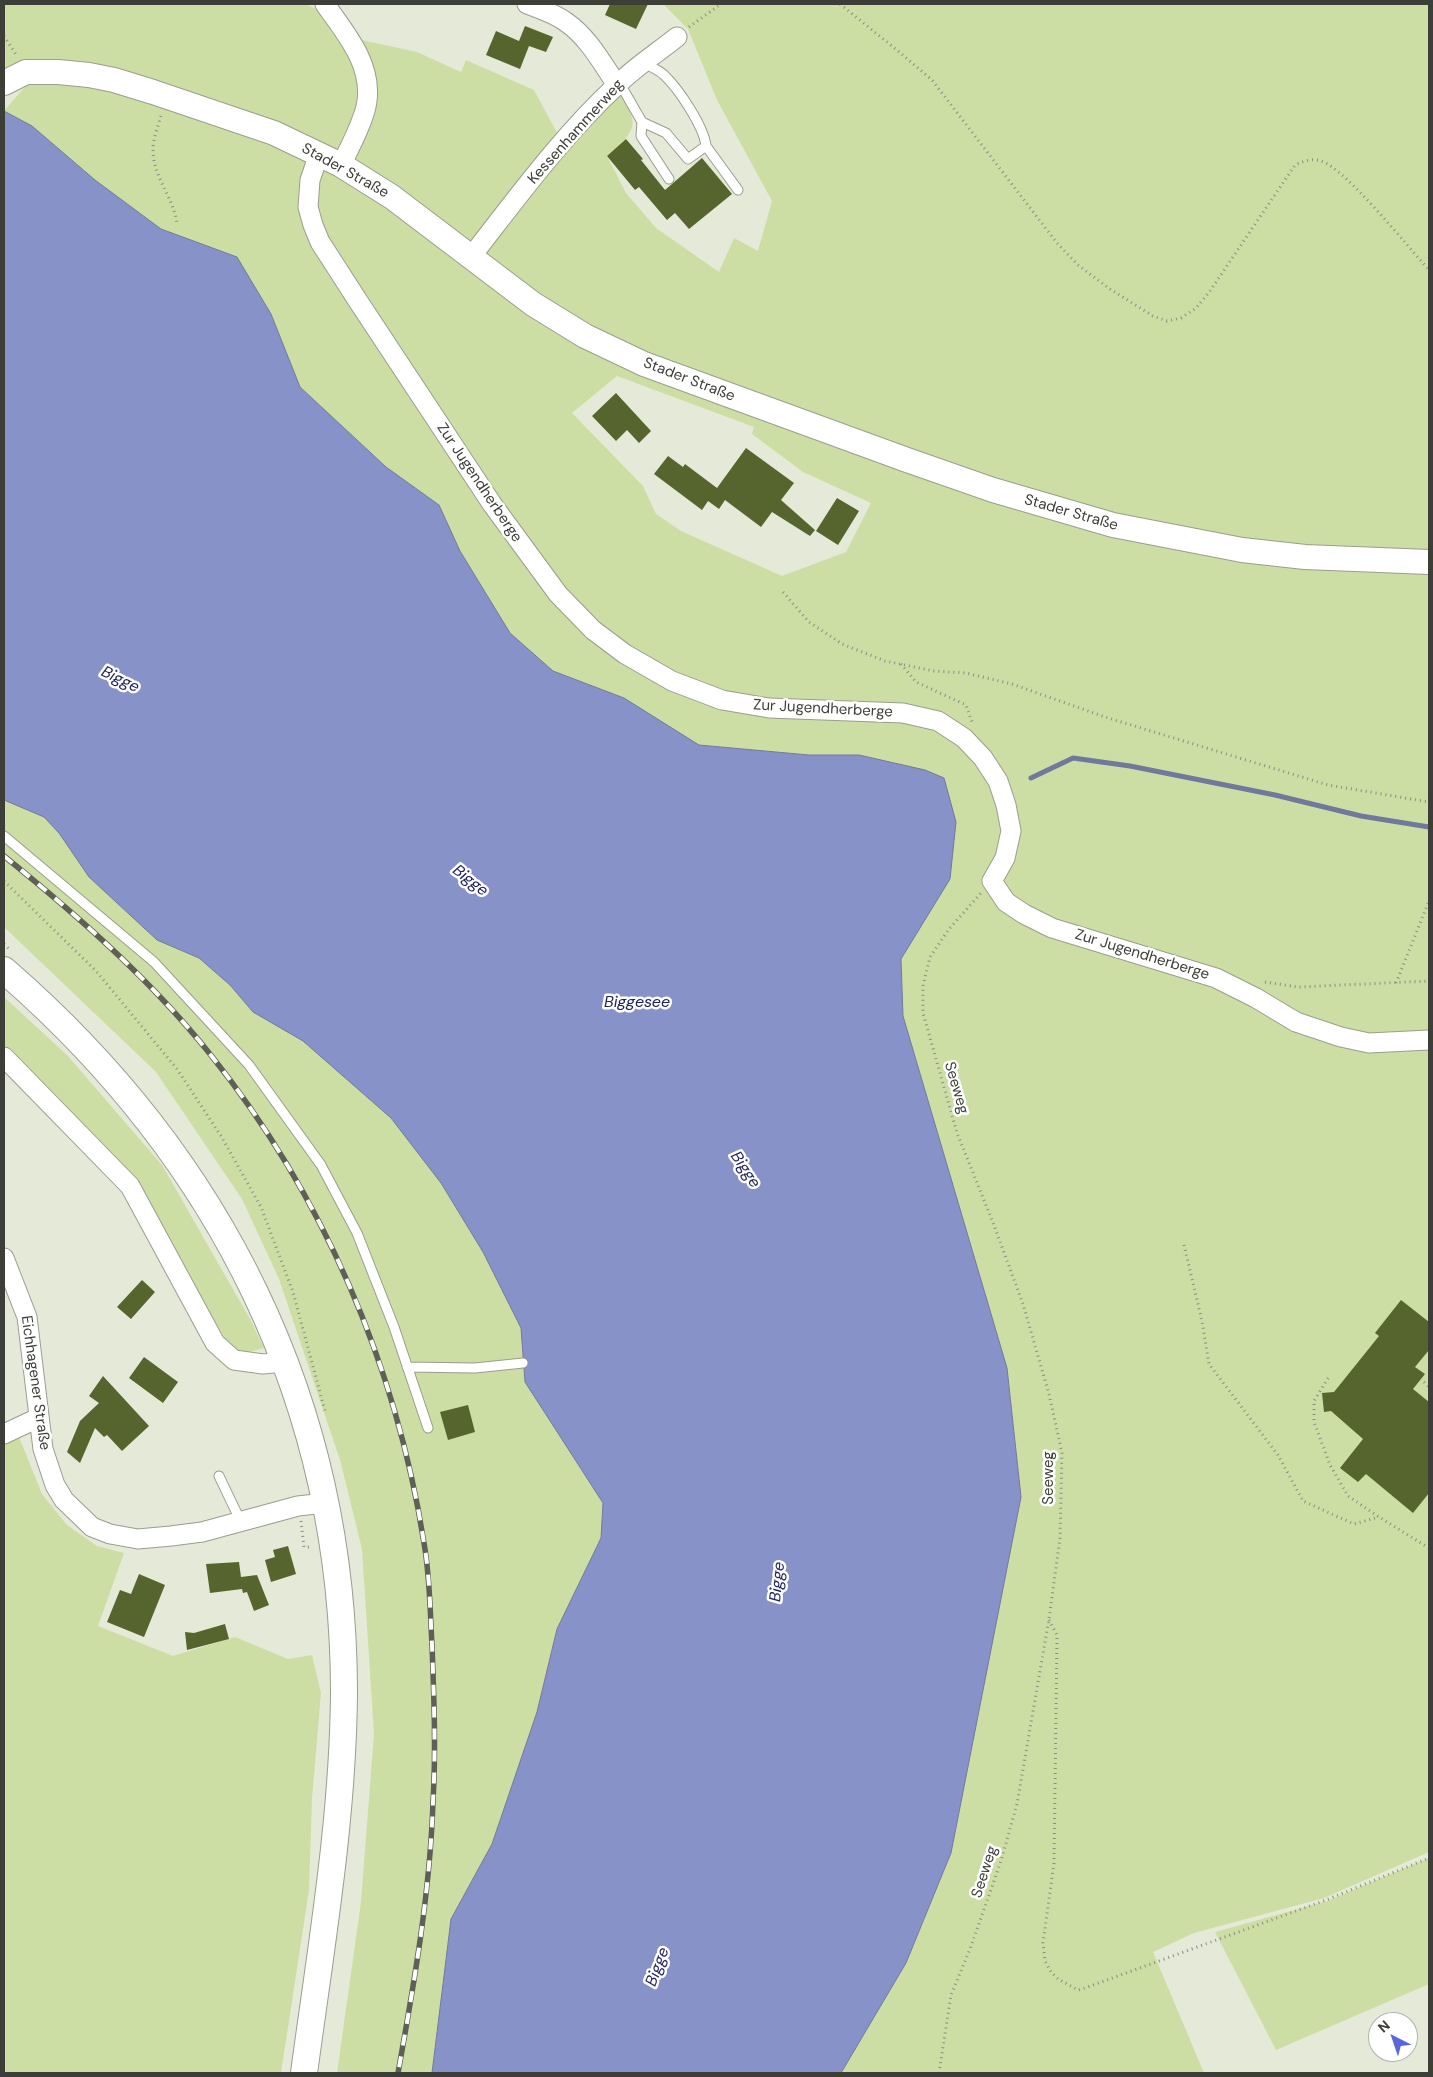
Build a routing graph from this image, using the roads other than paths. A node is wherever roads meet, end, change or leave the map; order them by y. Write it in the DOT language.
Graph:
graph roads {
  1 [pos="325,4"];
  2 [pos="527,4"];
  3 [pos="677,37"];
  4 [pos="644,62"];
  5 [pos="4,83"];
  6 [pos="618,83"];
  7 [pos="642,122"];
  8 [pos="706,146"];
  9 [pos="319,154"];
  10 [pos="341,165"];
  11 [pos="669,179"];
  12 [pos="738,190"];
  13 [pos="470,258"];
  14 [pos="1429,562"];
  15 [pos="4,836"];
  16 [pos="4,970"];
  17 [pos="1429,1040"];
  18 [pos="4,1058"];
  19 [pos="4,1258"];
  20 [pos="285,1362"];
  21 [pos="523,1363"];
  22 [pos="407,1367"];
  23 [pos="38,1418"];
  24 [pos="428,1428"];
  25 [pos="4,1434"];
  26 [pos="219,1476"];
  27 [pos="325,1503"];
  28 [pos="240,1522"];
  29 [pos="304,2073"];
  1 -- 10 [label="street"];
  2 -- 6 [label="street"];
  3 -- 4 [label="street, Kessenhammerweg"];
  4 -- 6 [label="street, Kessenhammerweg"];
  4 -- 8 [label="lane"];
  5 -- 9 [label="street, Stader Straße"];
  6 -- 7 [label="lane"];
  6 -- 13 [label="street, Kessenhammerweg"];
  7 -- 8 [label="lane"];
  7 -- 11 [label="lane"];
  8 -- 12 [label="lane"];
  9 -- 10 [label="street, Stader Straße"];
  9 -- 17 [label="street, Zur Jugendherberge"];
  10 -- 13 [label="street, Stader Straße"];
  13 -- 14 [label="street, Stader Straße"];
  15 -- 22 [label="lane"];
  16 -- 20 [label="main road"];
  18 -- 20 [label="street"];
  19 -- 23 [label="street, Eichhagener Straße"];
  20 -- 27 [label="main road"];
  21 -- 22 [label="lane"];
  22 -- 24 [label="lane"];
  23 -- 25 [label="street"];
  23 -- 28 [label="street, Eichhagener Straße"];
  26 -- 28 [label="lane"];
  27 -- 28 [label="street, Eichhagener Straße"];
  27 -- 29 [label="main road"];
}
